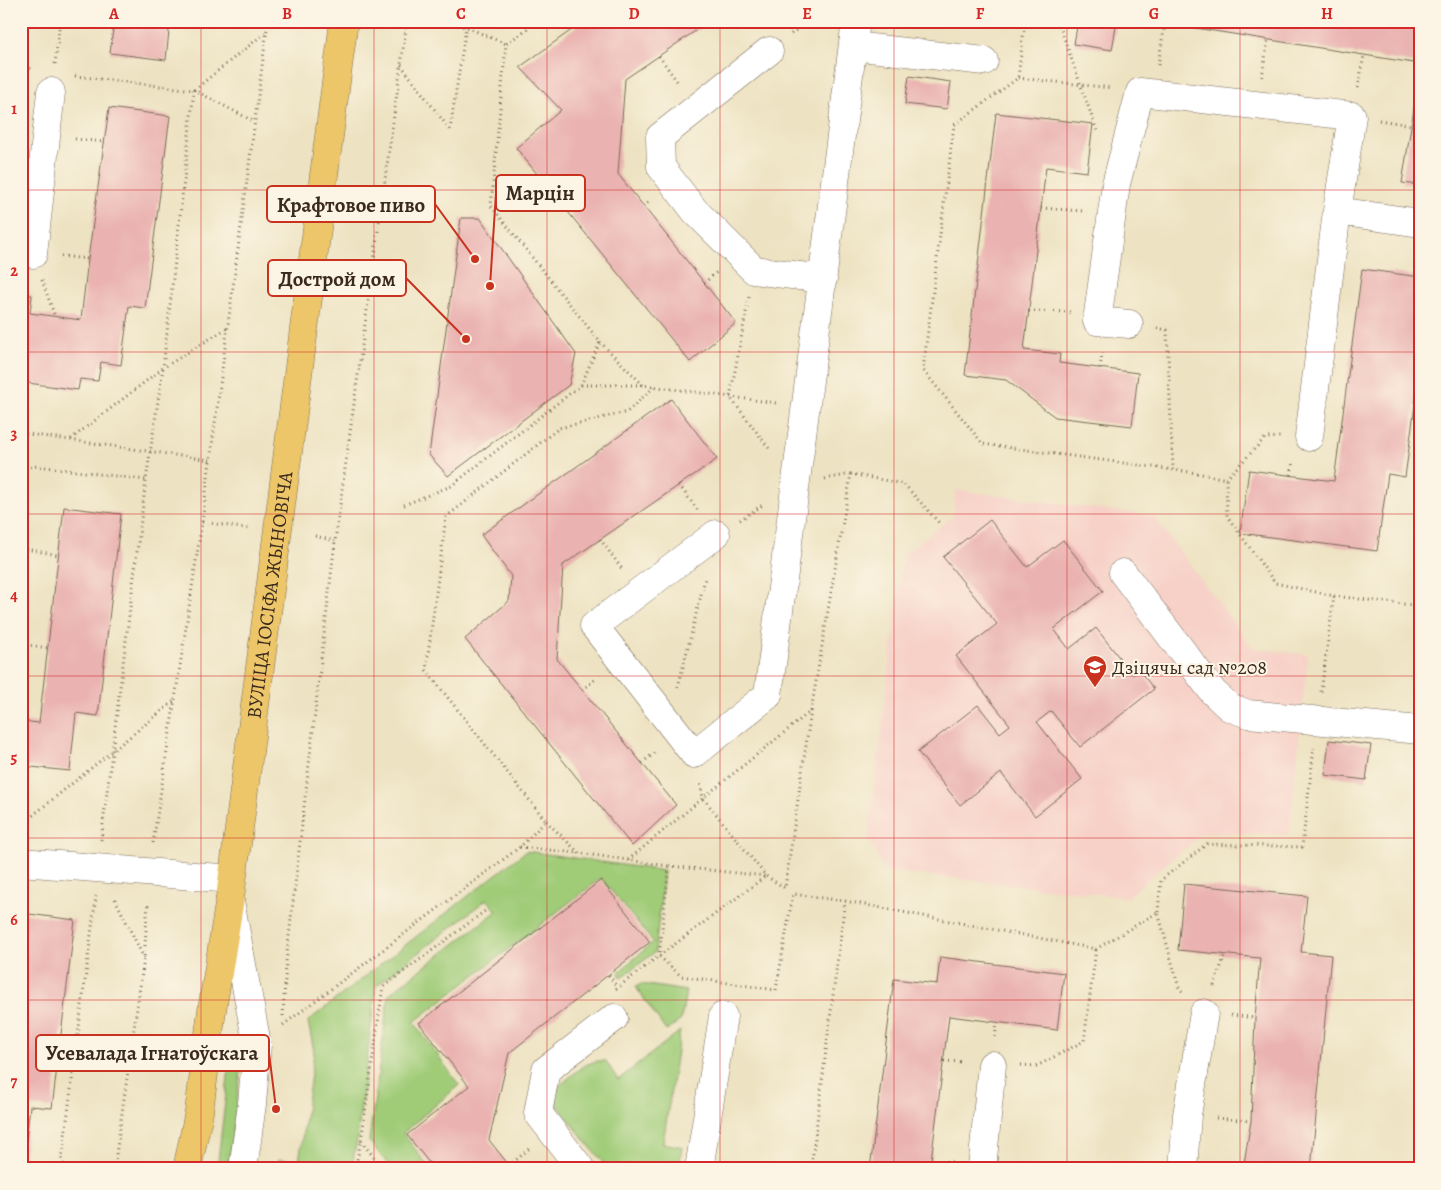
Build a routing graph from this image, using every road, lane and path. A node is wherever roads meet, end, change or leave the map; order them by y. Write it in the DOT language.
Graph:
graph roads {
  1 [pos="29,21"];
  2 [pos="60,21"];
  3 [pos="268,21"];
  4 [pos="344,21"];
  5 [pos="407,21"];
  6 [pos="438,21"];
  7 [pos="463,21"];
  8 [pos="538,21"];
  9 [pos="1025,21"];
  10 [pos="1058,21"];
  11 [pos="1165,23"];
  12 [pos="466,27"];
  13 [pos="266,32"];
  14 [pos="21,33"];
  15 [pos="855,34"];
  16 [pos="1268,40"];
  17 [pos="506,44"];
  18 [pos="769,51"];
  19 [pos="659,56"];
  20 [pos="984,61"];
  21 [pos="21,64"];
  22 [pos="400,65"];
  23 [pos="1018,78"];
  24 [pos="52,83"];
  25 [pos="1081,85"];
  26 [pos="194,90"];
  27 [pos="1147,92"];
  28 [pos="1256,105"];
  29 [pos="696,108"];
  30 [pos="255,122"];
  31 [pos="1100,139"];
  32 [pos="1041,208"];
  33 [pos="1337,211"];
  34 [pos="1112,213"];
  35 [pos="1420,223"];
  36 [pos="27,253"];
  37 [pos="754,270"];
  38 [pos="823,279"];
  39 [pos="1029,310"];
  40 [pos="1098,313"];
  41 [pos="55,317"];
  42 [pos="1129,324"];
  43 [pos="227,328"];
  44 [pos="600,342"];
  45 [pos="163,368"];
  46 [pos="581,385"];
  47 [pos="644,386"];
  48 [pos="654,387"];
  49 [pos="730,397"];
  50 [pos="806,407"];
  51 [pos="21,432"];
  52 [pos="1309,437"];
  53 [pos="71,439"];
  54 [pos="151,452"];
  55 [pos="210,460"];
  56 [pos="21,470"];
  57 [pos="1173,470"];
  58 [pos="871,478"];
  59 [pos="1226,479"];
  60 [pos="146,480"];
  61 [pos="796,484"];
  62 [pos="404,505"];
  63 [pos="202,522"];
  64 [pos="941,525"];
  65 [pos="250,529"];
  66 [pos="716,534"];
  67 [pos="315,536"];
  68 [pos="600,539"];
  69 [pos="335,541"];
  70 [pos="21,548"];
  71 [pos="58,554"];
  72 [pos="1123,573"];
  73 [pos="640,592"];
  74 [pos="1334,596"];
  75 [pos="1420,606"];
  76 [pos="21,644"];
  77 [pos="48,648"];
  78 [pos="174,700"];
  79 [pos="811,710"];
  80 [pos="669,721"];
  81 [pos="1318,721"];
  82 [pos="1420,730"];
  83 [pos="111,753"];
  84 [pos="703,798"];
  85 [pos="546,821"];
  86 [pos="21,825"];
  87 [pos="520,847"];
  88 [pos="579,853"];
  89 [pos="628,860"];
  90 [pos="21,862"];
  91 [pos="669,866"];
  92 [pos="100,868"];
  93 [pos="150,873"];
  94 [pos="766,876"];
  95 [pos="231,888"];
  96 [pos="785,888"];
  97 [pos="793,894"];
  98 [pos="845,900"];
  99 [pos="485,911"];
  100 [pos="1158,912"];
  101 [pos="1096,949"];
  102 [pos="658,956"];
  103 [pos="144,959"];
  104 [pos="609,975"];
  105 [pos="618,987"];
  106 [pos="1204,1013"];
  107 [pos="723,1016"];
  108 [pos="614,1018"];
  109 [pos="992,1065"];
  110 [pos="1187,1115"];
  111 [pos="1251,1121"];
  112 [pos="361,1141"];
  113 [pos="532,1147"];
  114 [pos="509,1166"];
  115 [pos="65,1169"];
  116 [pos="114,1169"];
  117 [pos="187,1169"];
  118 [pos="243,1169"];
  119 [pos="355,1169"];
  120 [pos="383,1169"];
  121 [pos="581,1169"];
  122 [pos="699,1169"];
  123 [pos="811,1169"];
  124 [pos="982,1169"];
  125 [pos="1183,1169"];
  1 -- 14 [label="path"];
  2 -- 24 [label="path"];
  3 -- 13 [label="path"];
  4 -- 95 [label="main road, ВУЛІЦА ІОСІФА ЖЫНОВІЧА"];
  5 -- 22 [label="path"];
  6 -- 12 [label="path"];
  7 -- 12 [label="path"];
  8 -- 17 [label="path"];
  9 -- 23 [label="path"];
  10 -- 25 [label="path"];
  11 -- 27 [label="path"];
  12 -- 17 [label="path"];
  12 -- 22 [label="path"];
  13 -- 26 [label="path"];
  13 -- 30 [label="path"];
  15 -- 20 [label="lane"];
  15 -- 38 [label="lane"];
  16 -- 28 [label="path"];
  17 -- 44 [label="path"];
  18 -- 29 [label="lane"];
  19 -- 29 [label="path"];
  21 -- 24 [label="path"];
  22 -- 69 [label="path"];
  23 -- 25 [label="path"];
  23 -- 57 [label="path"];
  24 -- 26 [label="path"];
  24 -- 36 [label="lane"];
  25 -- 27 [label="path"];
  25 -- 31 [label="path"];
  26 -- 30 [label="path"];
  26 -- 45 [label="path"];
  27 -- 28 [label="lane"];
  27 -- 34 [label="lane"];
  28 -- 33 [label="lane"];
  29 -- 37 [label="lane"];
  30 -- 43 [label="path"];
  32 -- 34 [label="path"];
  33 -- 35 [label="lane"];
  33 -- 52 [label="lane"];
  34 -- 40 [label="lane"];
  36 -- 41 [label="path"];
  37 -- 38 [label="lane"];
  37 -- 49 [label="path"];
  38 -- 50 [label="lane"];
  39 -- 40 [label="path"];
  40 -- 42 [label="lane"];
  42 -- 57 [label="path"];
  43 -- 45 [label="path"];
  43 -- 55 [label="path"];
  44 -- 46 [label="path"];
  44 -- 47 [label="path"];
  45 -- 53 [label="path"];
  45 -- 54 [label="path"];
  46 -- 47 [label="path"];
  46 -- 62 [label="path"];
  47 -- 48 [label="path"];
  48 -- 49 [label="path"];
  48 -- 85 [label="path"];
  49 -- 50 [label="path"];
  49 -- 61 [label="path"];
  50 -- 61 [label="lane"];
  51 -- 53 [label="path"];
  52 -- 59 [label="path"];
  53 -- 54 [label="path"];
  54 -- 55 [label="path"];
  54 -- 60 [label="path"];
  55 -- 63 [label="path"];
  56 -- 60 [label="path"];
  57 -- 59 [label="path"];
  58 -- 64 [label="path"];
  59 -- 74 [label="path"];
  60 -- 83 [label="path"];
  61 -- 66 [label="path"];
  61 -- 80 [label="lane"];
  63 -- 65 [label="path"];
  63 -- 78 [label="path"];
  66 -- 73 [label="lane"];
  66 -- 80 [label="path"];
  67 -- 69 [label="path"];
  68 -- 73 [label="path"];
  69 -- 87 [label="path"];
  70 -- 71 [label="path"];
  72 -- 81 [label="lane"];
  73 -- 80 [label="lane"];
  74 -- 75 [label="path"];
  74 -- 81 [label="path"];
  76 -- 77 [label="path"];
  78 -- 83 [label="path"];
  78 -- 93 [label="path"];
  79 -- 96 [label="path"];
  81 -- 82 [label="lane"];
  81 -- 100 [label="path"];
  83 -- 86 [label="path"];
  83 -- 92 [label="path"];
  84 -- 89 [label="path"];
  85 -- 87 [label="path"];
  85 -- 88 [label="path"];
  87 -- 88 [label="path"];
  88 -- 89 [label="path"];
  89 -- 91 [label="path"];
  90 -- 92 [label="lane"];
  91 -- 94 [label="path"];
  91 -- 102 [label="path"];
  92 -- 93 [label="lane"];
  92 -- 103 [label="path"];
  92 -- 115 [label="path"];
  93 -- 95 [label="lane"];
  93 -- 103 [label="path"];
  94 -- 96 [label="path"];
  94 -- 102 [label="path"];
  95 -- 117 [label="main road, ВУЛІЦА ІОСІФА ЖЫНОВІЧА"];
  95 -- 118 [label="lane"];
  96 -- 97 [label="path"];
  97 -- 98 [label="path"];
  97 -- 102 [label="path"];
  98 -- 101 [label="path"];
  98 -- 123 [label="path"];
  99 -- 112 [label="path"];
  100 -- 101 [label="path"];
  100 -- 106 [label="path"];
  101 -- 109 [label="path"];
  103 -- 116 [label="path"];
  104 -- 105 [label="path"];
  106 -- 110 [label="lane"];
  107 -- 122 [label="lane"];
  108 -- 121 [label="lane"];
  109 -- 124 [label="lane"];
  110 -- 111 [label="path"];
  110 -- 125 [label="lane"];
  112 -- 119 [label="path"];
  112 -- 120 [label="path"];
  113 -- 114 [label="path"];
}
